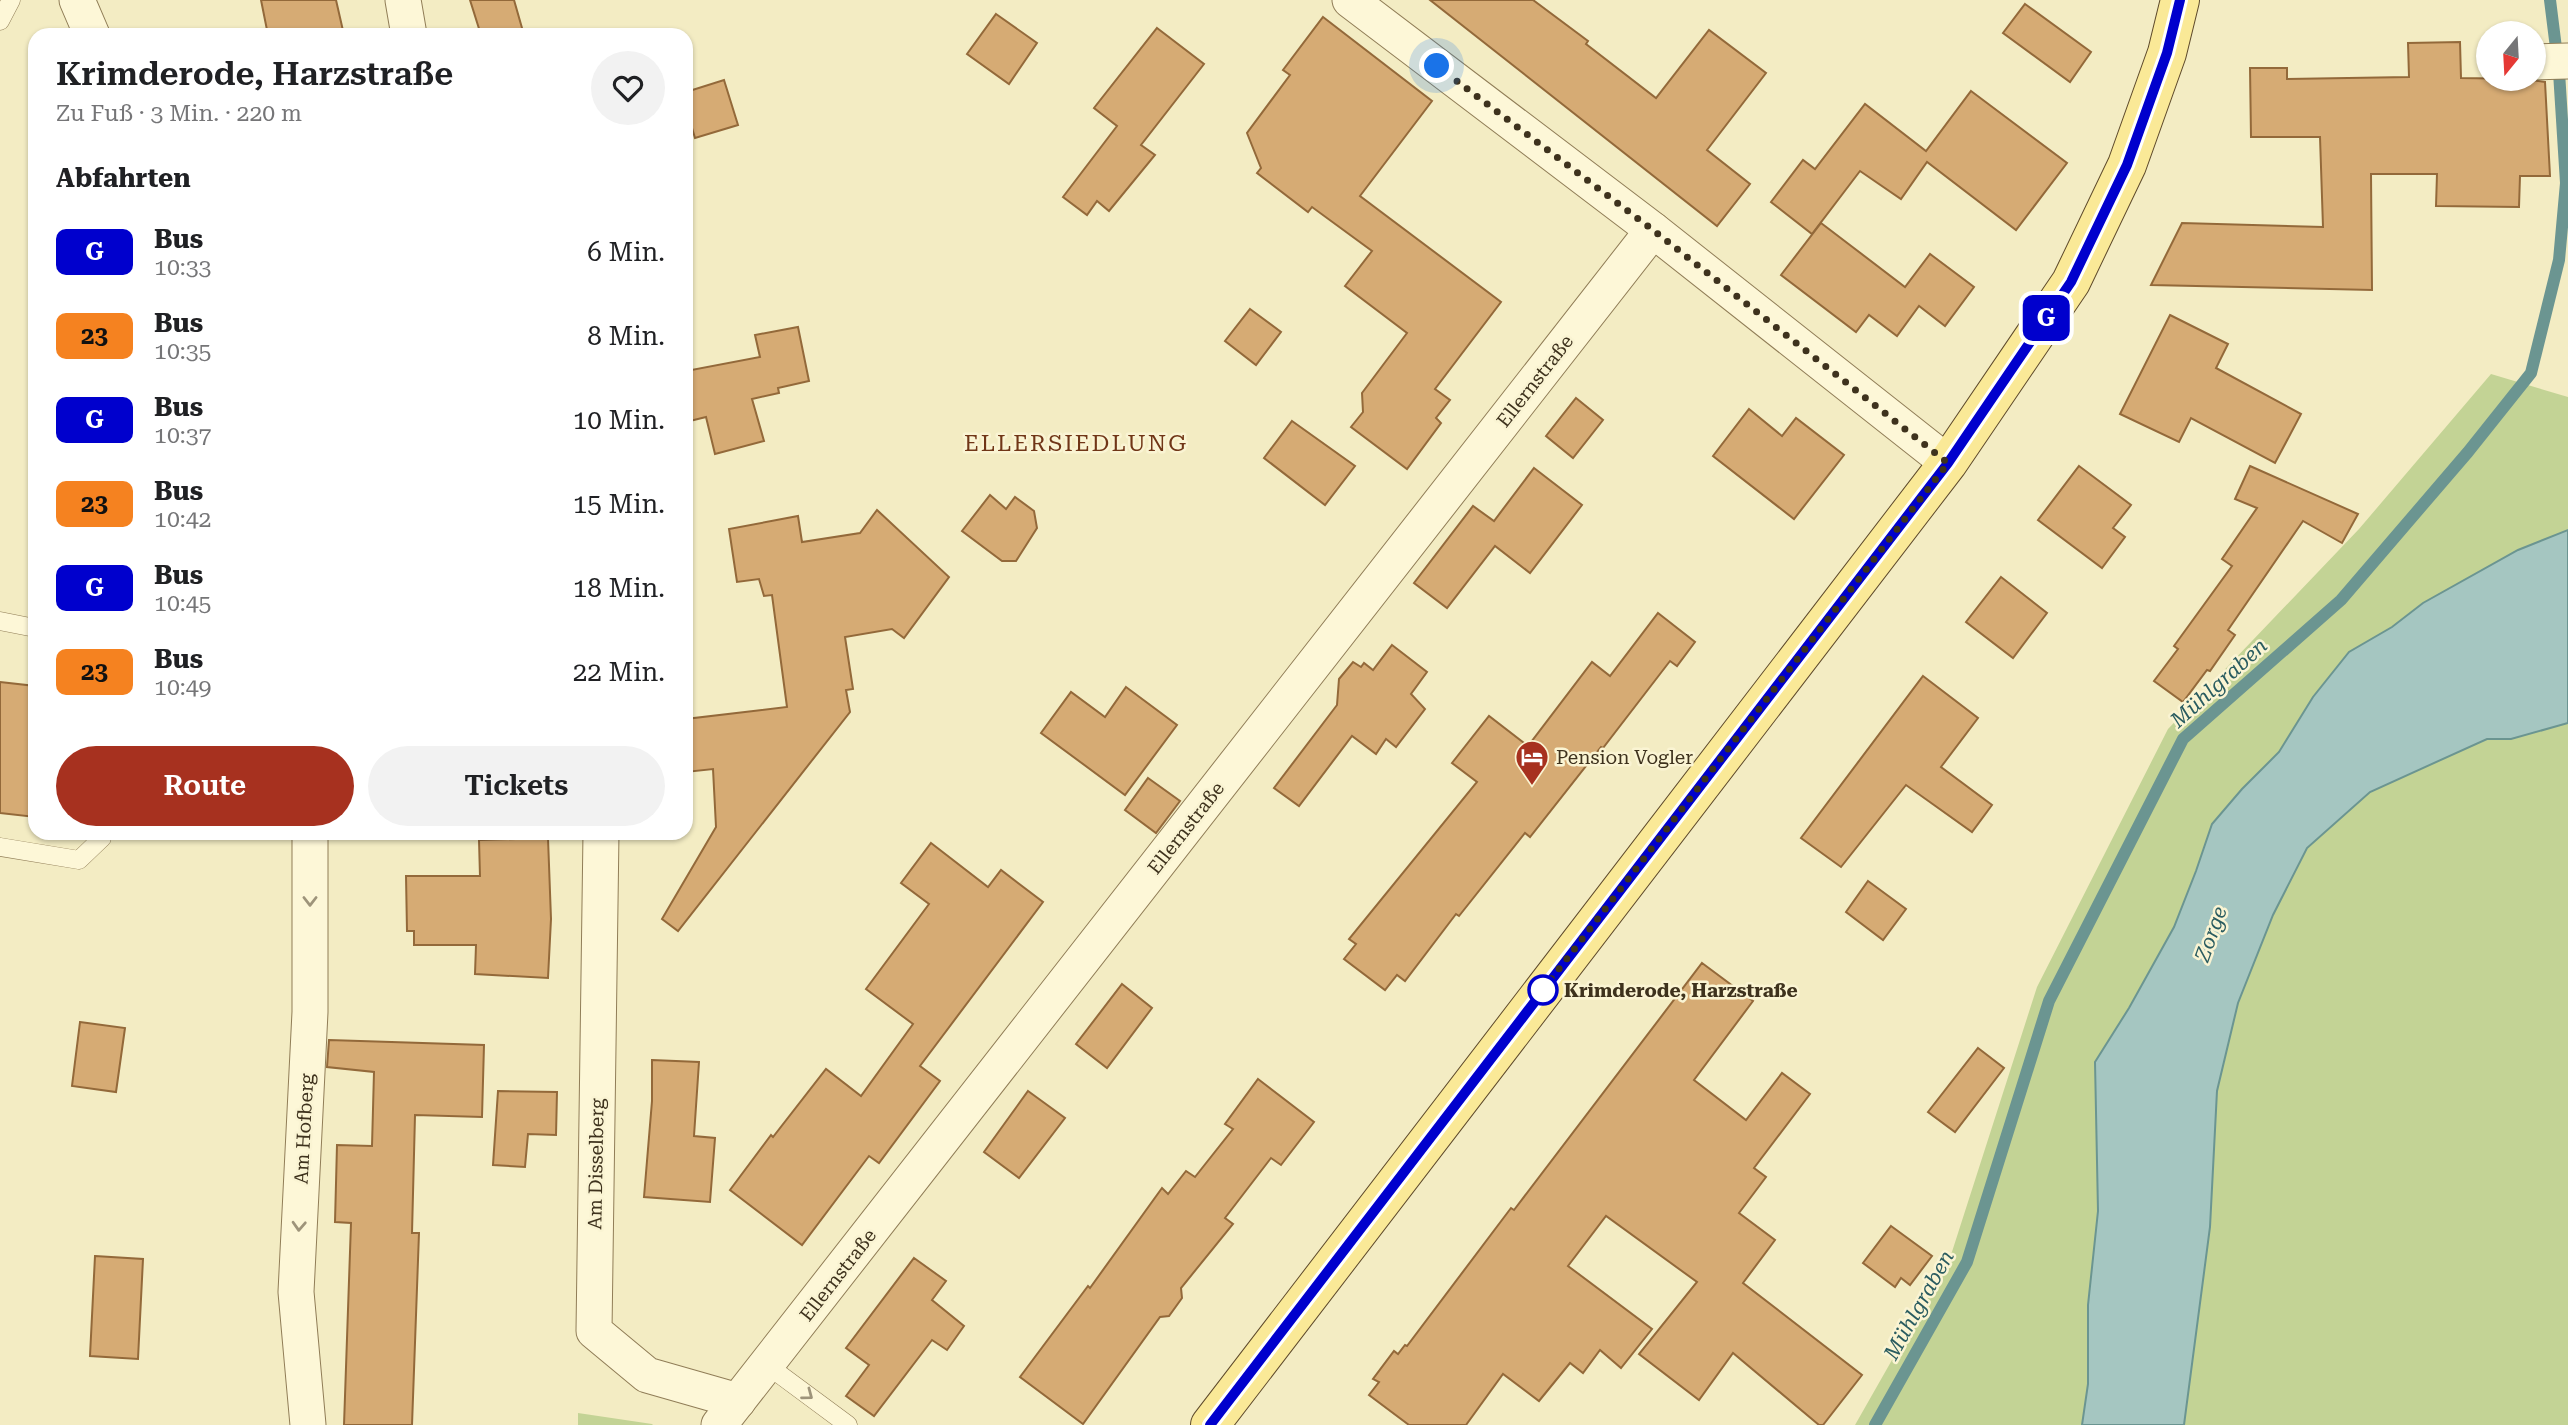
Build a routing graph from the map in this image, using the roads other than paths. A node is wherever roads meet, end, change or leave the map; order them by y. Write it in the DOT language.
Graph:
graph roads {
  1 [pos="77,0"];
  2 [pos="403,0"];
  3 [pos="1350,0"];
  4 [pos="2180,0"];
  5 [pos="89,28"];
  6 [pos="408,28"];
  7 [pos="1653,230"];
  8 [pos="1948,463"];
  9 [pos="0,621"];
  10 [pos="28,627"];
  11 [pos="100,840"];
  12 [pos="310,840"];
  13 [pos="601,840"];
  14 [pos="0,846"];
  15 [pos="767,1365"];
  16 [pos="729,1413"];
  17 [pos="308,1425"];
  18 [pos="848,1425"];
  19 [pos="1210,1425"];
  1 -- 5 [label="street"];
  2 -- 6 [label="street"];
  3 -- 7 [label="street"];
  4 -- 8 [label="main road"];
  7 -- 8 [label="street"];
  7 -- 15 [label="street, Ellernstraße"];
  8 -- 19 [label="main road"];
  9 -- 10 [label="lane"];
  11 -- 14 [label="lane"];
  12 -- 17 [label="street, Am Hofberg, one-way"];
  13 -- 16 [label="street, Am Disselberg"];
  15 -- 16 [label="street, Ellernstraße"];
  15 -- 18 [label="lane, one-way"];
}
